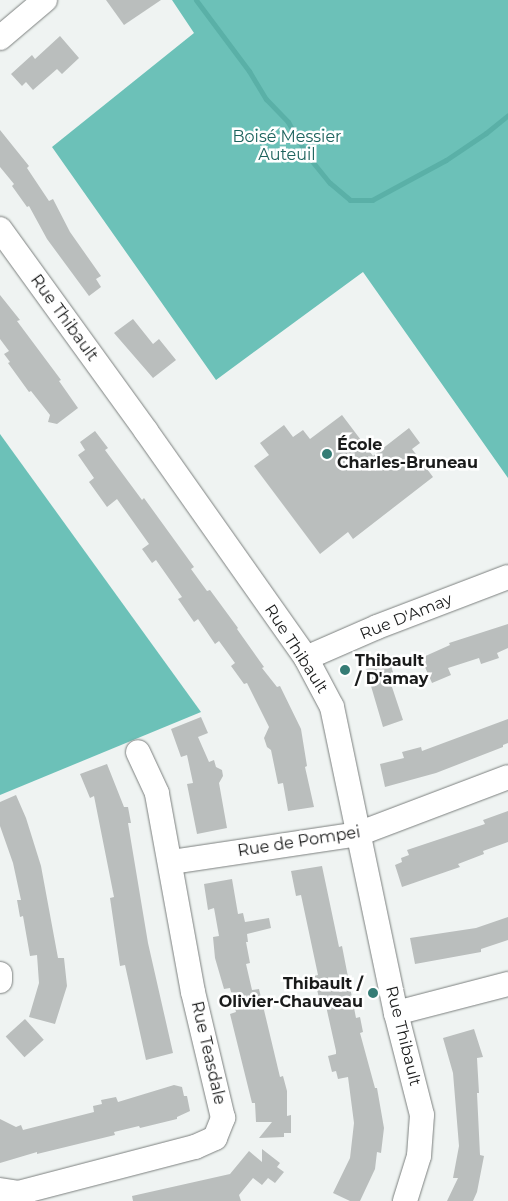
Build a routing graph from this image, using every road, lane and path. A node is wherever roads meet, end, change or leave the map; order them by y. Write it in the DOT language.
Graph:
graph roads {
  1 [pos="45,0"];
  2 [pos="0,38"];
  3 [pos="0,229"];
  4 [pos="508,577"];
  5 [pos="306,658"];
  6 [pos="138,752"];
  7 [pos="508,777"];
  8 [pos="358,834"];
  9 [pos="170,862"];
  10 [pos="0,974"];
  11 [pos="0,982"];
  12 [pos="508,984"];
  13 [pos="396,1013"];
  14 [pos="0,1190"];
  15 [pos="406,1201"];
  1 -- 2 [label="street"];
  3 -- 5 [label="street, Rue Thibault"];
  4 -- 5 [label="street, Rue D'Amay"];
  5 -- 8 [label="street, Rue Thibault"];
  6 -- 9 [label="street, Rue Teasdale"];
  7 -- 8 [label="street, Rue de Pompei"];
  8 -- 9 [label="street, Rue de Pompei"];
  8 -- 13 [label="street, Rue Thibault"];
  9 -- 14 [label="street, Rue Teasdale"];
  10 -- 11 [label="street"];
  12 -- 13 [label="street"];
  13 -- 15 [label="street, Rue Thibault"];
}
